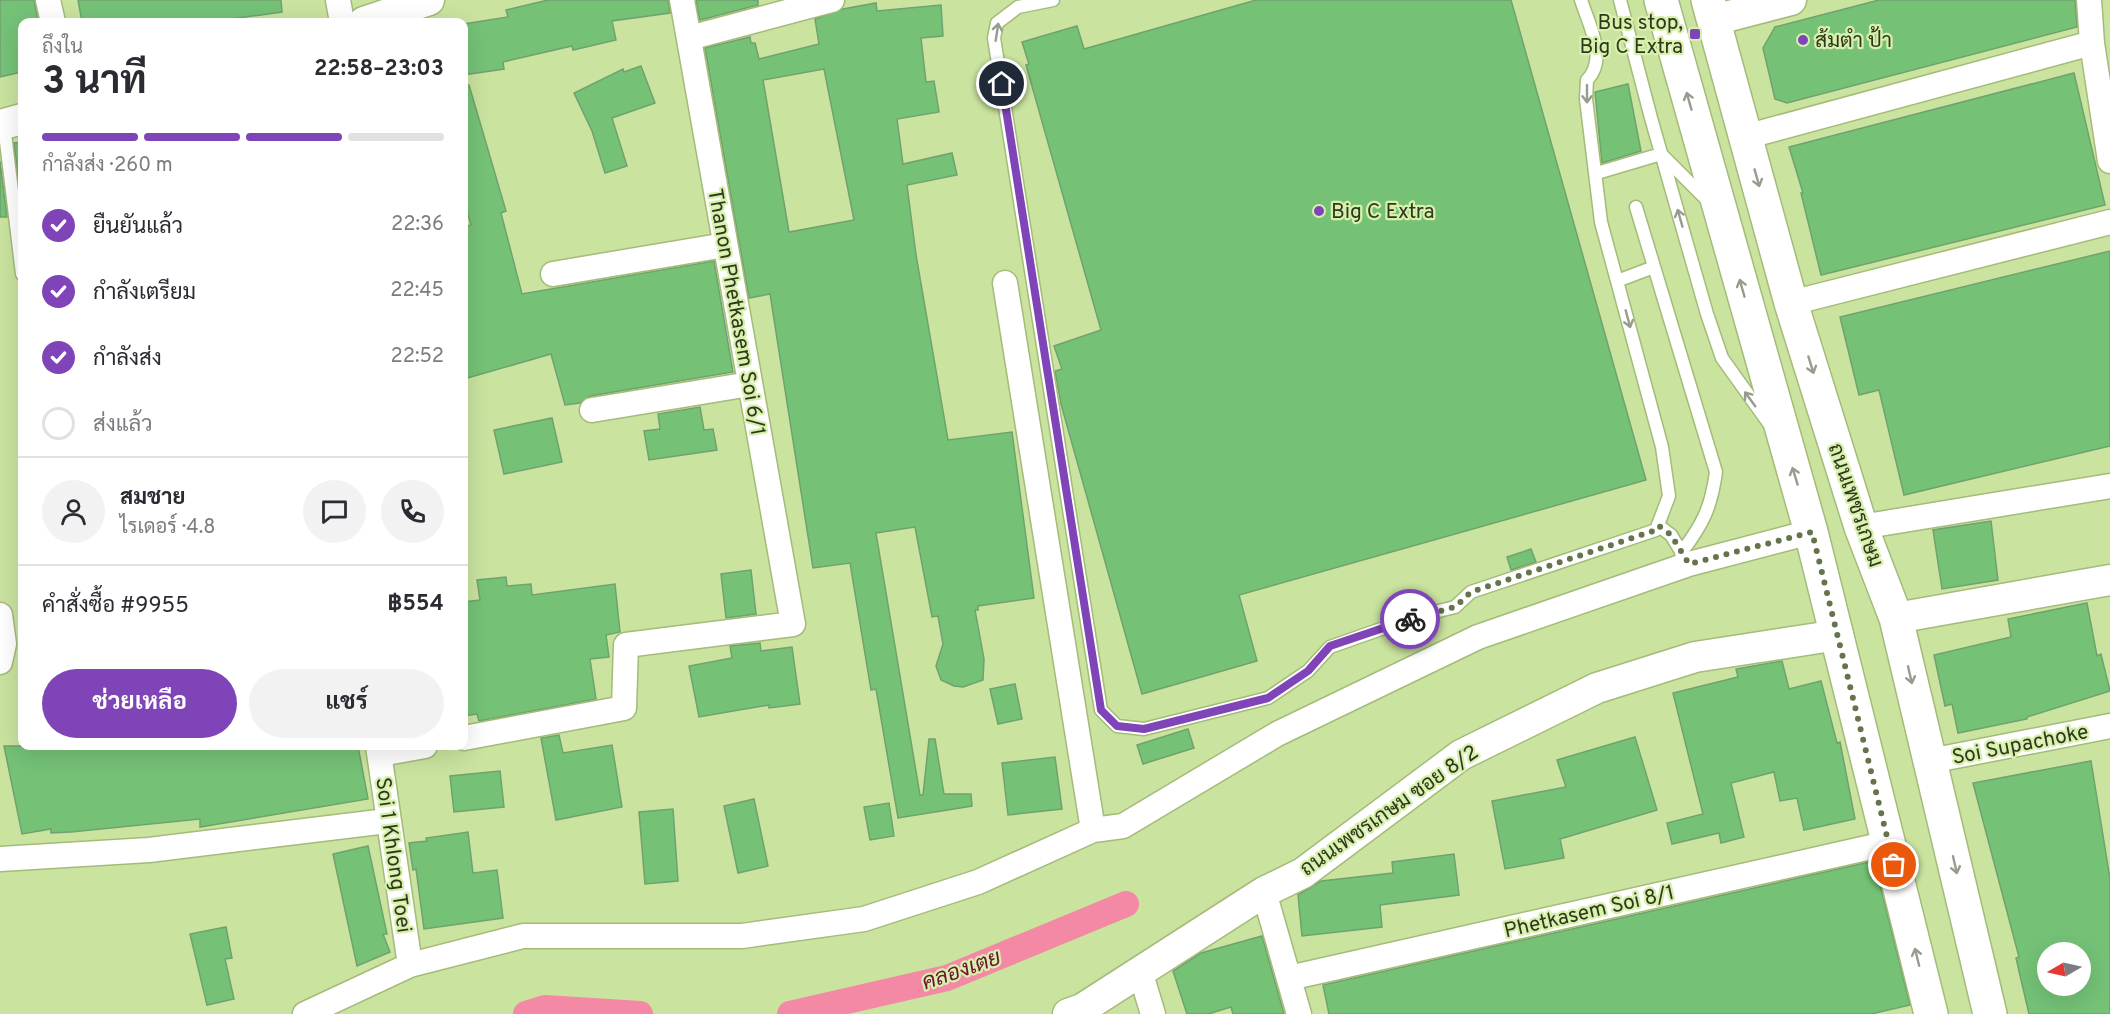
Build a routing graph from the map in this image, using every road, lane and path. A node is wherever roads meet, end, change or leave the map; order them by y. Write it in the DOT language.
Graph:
graph roads {
  1 [pos="48,0"];
  2 [pos="338,0"];
  3 [pos="429,0"];
  4 [pos="682,0"];
  5 [pos="832,0"];
  6 [pos="1053,0"];
  7 [pos="1581,0"];
  8 [pos="1620,0"];
  9 [pos="1661,0"];
  10 [pos="1791,0"];
  11 [pos="2089,0"];
  12 [pos="1711,10"];
  13 [pos="52,18"];
  14 [pos="341,18"];
  15 [pos="376,18"];
  16 [pos="689,38"];
  17 [pos="2092,43"];
  18 [pos="9,123"];
  19 [pos="1745,137"];
  20 [pos="1661,154"];
  21 [pos="2110,161"];
  22 [pos="1597,173"];
  23 [pos="1636,207"];
  24 [pos="1721,215"];
  25 [pos="2110,222"];
  26 [pos="18,228"];
  27 [pos="725,245"];
  28 [pos="1654,267"];
  29 [pos="553,274"];
  30 [pos="1617,281"];
  31 [pos="1005,284"];
  32 [pos="1791,303"];
  33 [pos="750,384"];
  34 [pos="592,410"];
  35 [pos="1786,445"];
  36 [pos="2110,486"];
  37 [pos="1659,526"];
  38 [pos="1861,527"];
  39 [pos="1812,532"];
  40 [pos="1685,558"];
  41 [pos="2110,580"];
  42 [pos="0,615"];
  43 [pos="1896,618"];
  44 [pos="1838,634"];
  45 [pos="0,662"];
  46 [pos="2110,726"];
  47 [pos="468,737"];
  48 [pos="379,750"];
  49 [pos="1930,761"];
  50 [pos="387,821"];
  51 [pos="1093,830"];
  52 [pos="1889,843"];
  53 [pos="0,859"];
  54 [pos="1264,892"];
  55 [pos="410,965"];
  56 [pos="1140,971"];
  57 [pos="1288,978"];
  58 [pos="305,1014"];
  59 [pos="1068,1014"];
  60 [pos="1153,1014"];
  61 [pos="1299,1014"];
  62 [pos="1931,1014"];
  63 [pos="1990,1014"];
  1 -- 13 [label="street"];
  2 -- 14 [label="street"];
  3 -- 15 [label="street"];
  4 -- 16 [label="street, Thanon Phetkasem Soi 6/1"];
  5 -- 16 [label="street"];
  37 -- 6 [label="lane, one-way"];
  7 -- 22 [label="lane, one-way"];
  8 -- 20 [label="lane"];
  24 -- 9 [label="main road, one-way"];
  10 -- 12 [label="street"];
  11 -- 17 [label="street"];
  12 -- 19 [label="main road, ถนนเพชรเกษม"];
  16 -- 27 [label="street, Thanon Phetkasem Soi 6/1"];
  17 -- 19 [label="street"];
  17 -- 21 [label="street"];
  18 -- 26 [label="lane"];
  19 -- 32 [label="main road, ถนนเพชรเกษม, one-way"];
  20 -- 22 [label="lane"];
  20 -- 24 [label="lane"];
  35 -- 20 [label="lane, one-way"];
  22 -- 30 [label="lane"];
  23 -- 28 [label="lane"];
  35 -- 24 [label="main road, one-way"];
  25 -- 32 [label="street"];
  27 -- 29 [label="street"];
  27 -- 33 [label="street, Thanon Phetkasem Soi 6/1"];
  28 -- 30 [label="lane"];
  28 -- 40 [label="lane"];
  30 -- 37 [label="lane, one-way"];
  31 -- 51 [label="street"];
  32 -- 38 [label="main road, ถนนเพชรเกษม, one-way"];
  33 -- 34 [label="street"];
  33 -- 47 [label="street, Thanon Phetkasem Soi 6/1"];
  39 -- 35 [label="main road, one-way"];
  36 -- 38 [label="street"];
  37 -- 40 [label="lane"];
  38 -- 43 [label="main road, ถนนเพชรเกษม"];
  39 -- 40 [label="street"];
  39 -- 44 [label="main road"];
  40 -- 51 [label="street"];
  41 -- 43 [label="street"];
  42 -- 45 [label="street"];
  43 -- 49 [label="main road, ถนนเพชรเกษม, one-way"];
  44 -- 52 [label="main road"];
  44 -- 54 [label="street, ถนนเพชรเกษม ซอย 8/2"];
  46 -- 49 [label="street, Soi Supachoke"];
  48 -- 50 [label="street, Soi 1 Khlong Toei"];
  49 -- 63 [label="main road, ถนนเพชรเกษม, one-way"];
  50 -- 53 [label="street"];
  50 -- 55 [label="street, Soi 1 Khlong Toei"];
  51 -- 55 [label="street"];
  52 -- 57 [label="street, Phetkasem Soi 8/1"];
  62 -- 52 [label="main road, one-way"];
  54 -- 56 [label="street, ถนนเพชรเกษม ซอย 8/2"];
  54 -- 57 [label="street"];
  55 -- 58 [label="street"];
  56 -- 59 [label="street, ถนนเพชรเกษม ซอย 8/2"];
  56 -- 60 [label="street"];
  57 -- 61 [label="street"];
}
